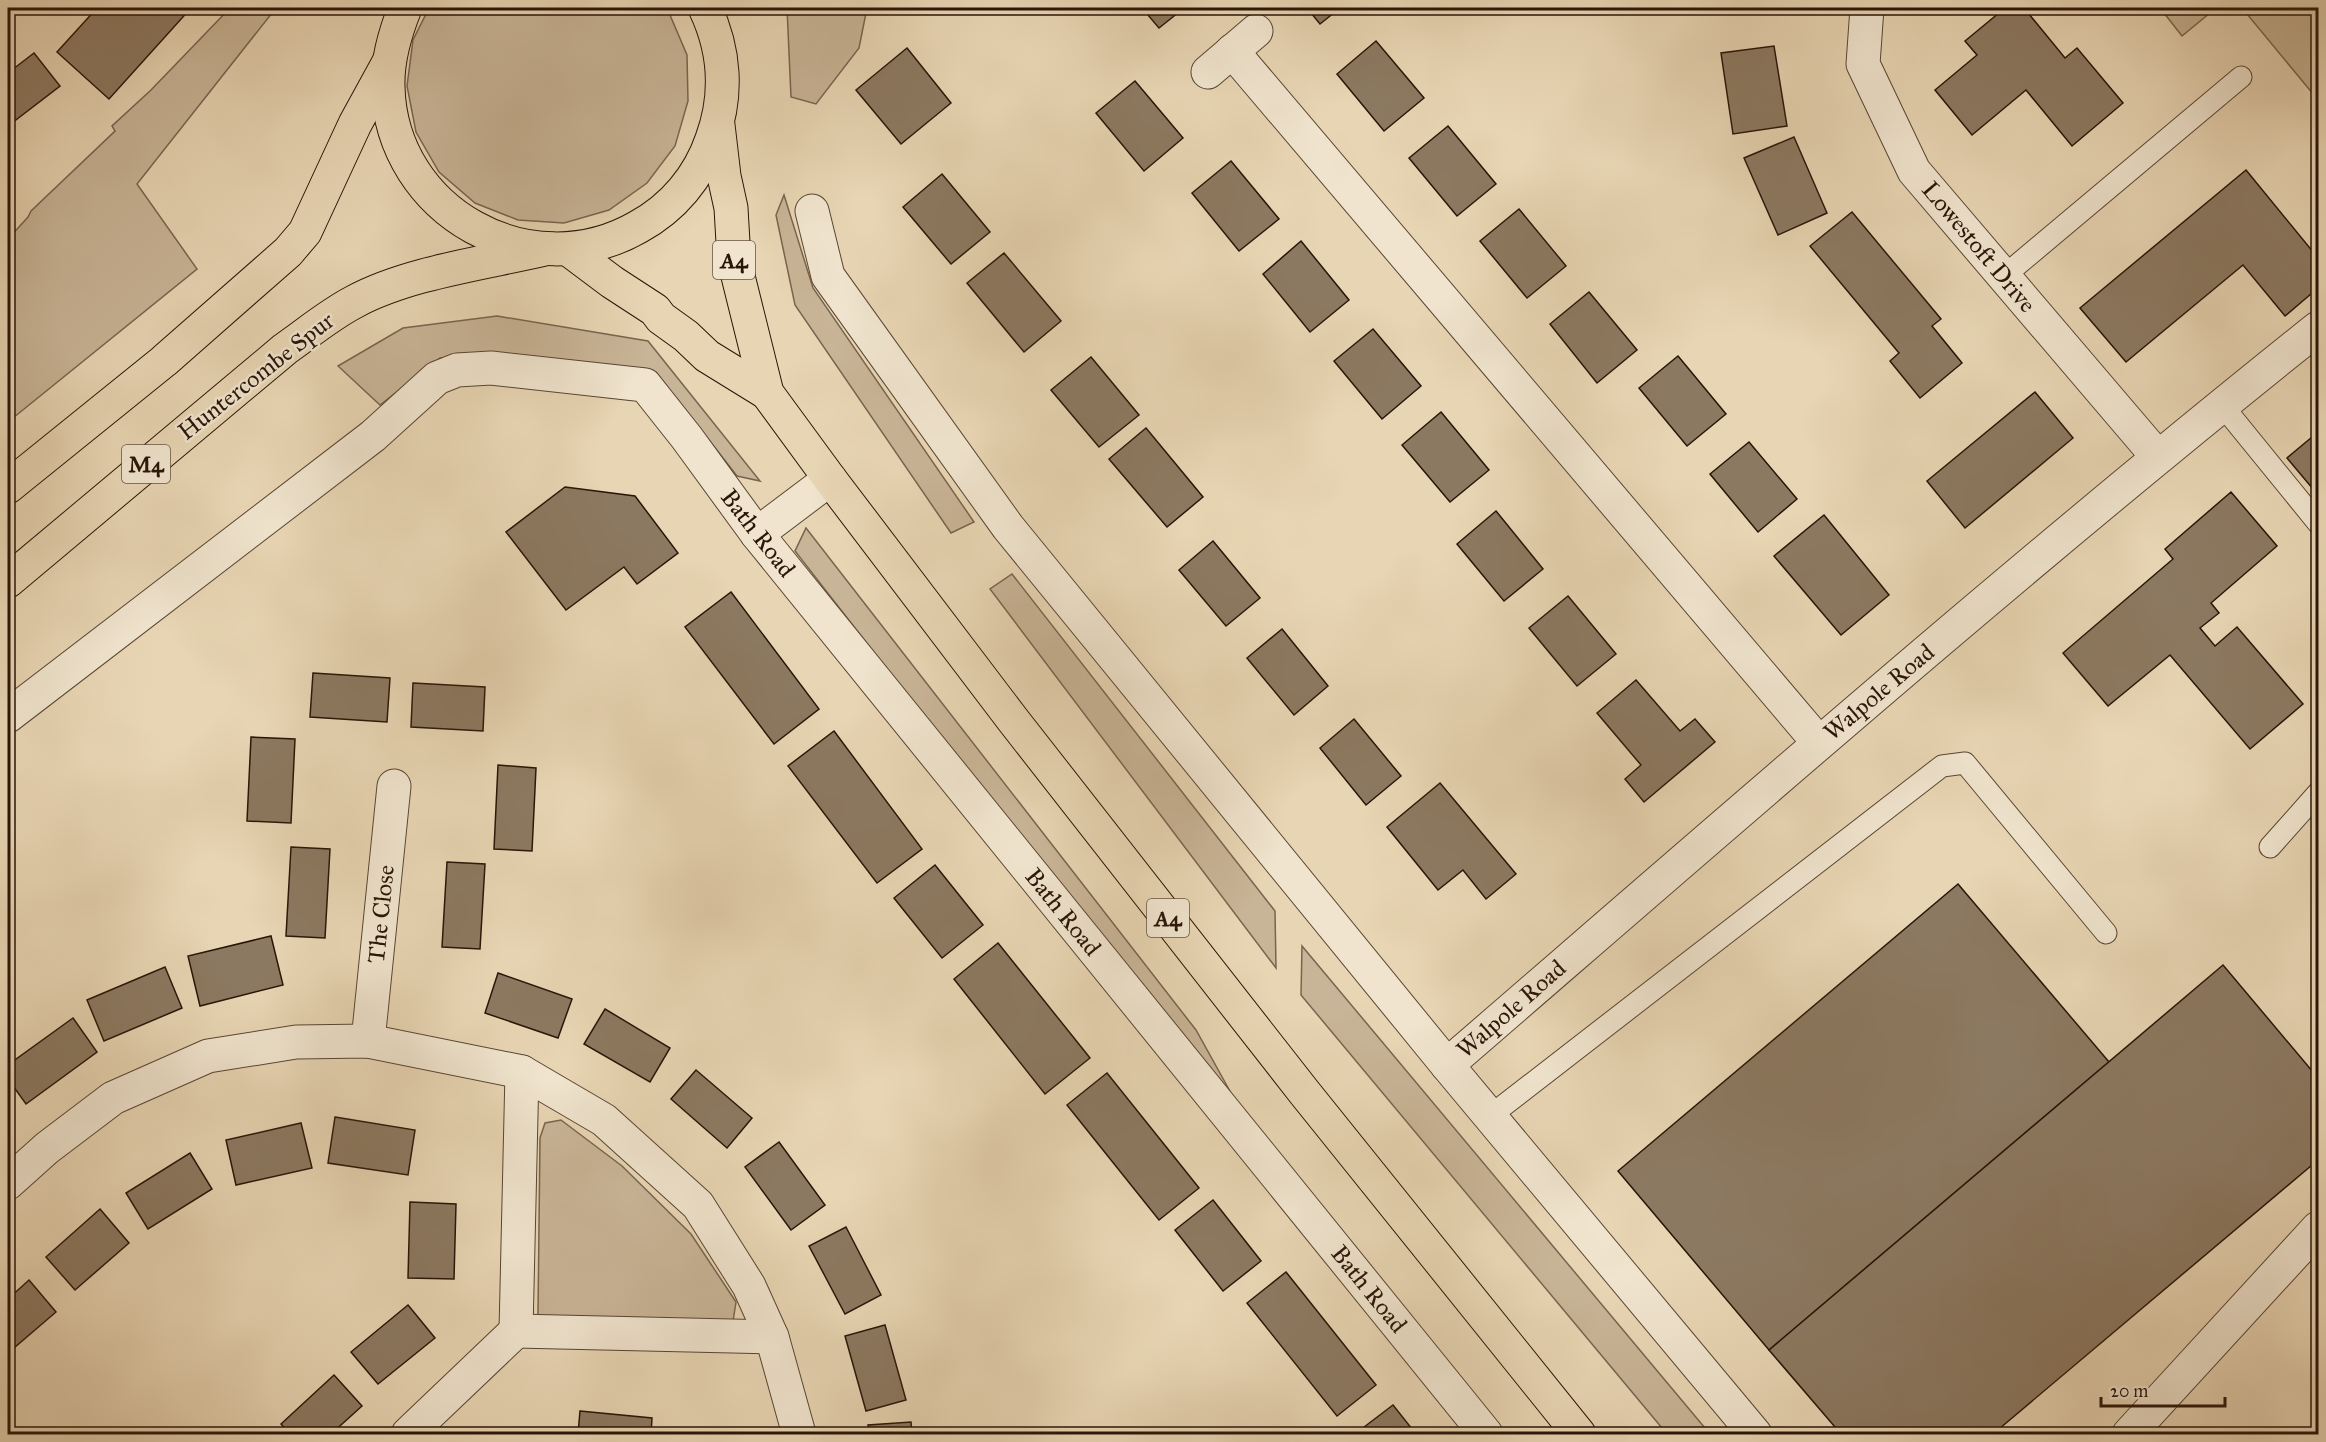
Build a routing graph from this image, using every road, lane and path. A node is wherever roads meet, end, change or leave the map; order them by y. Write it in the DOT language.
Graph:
graph roads {
  1 [pos="705,8"];
  2 [pos="1867,8"];
  3 [pos="394,27"];
  4 [pos="1257,31"];
  5 [pos="2241,77"];
  6 [pos="718,125"];
  7 [pos="812,211"];
  8 [pos="556,249"];
  9 [pos="2004,276"];
  10 [pos="2319,328"];
  11 [pos="767,393"];
  12 [pos="2222,405"];
  13 [pos="2157,456"];
  14 [pos="830,479"];
  15 [pos="8,487"];
  16 [pos="2319,523"];
  17 [pos="757,534"];
  18 [pos="8,581"];
  19 [pos="8,716"];
  20 [pos="1819,743"];
  21 [pos="394,786"];
  22 [pos="2319,794"];
  23 [pos="2270,847"];
  24 [pos="2106,933"];
  25 [pos="368,1041"];
  26 [pos="1447,1065"];
  27 [pos="522,1072"];
  28 [pos="1490,1116"];
  29 [pos="8,1183"];
  30 [pos="2319,1228"];
  31 [pos="516,1331"];
  32 [pos="772,1337"];
  33 [pos="408,1434"];
  34 [pos="799,1434"];
  35 [pos="1486,1434"];
  36 [pos="1579,1434"];
  37 [pos="1755,1434"];
  38 [pos="2129,1434"];
  1 -- 6 [label="main road"];
  2 -- 9 [label="street, Lowestoft Drive"];
  3 -- 8 [label="main road"];
  3 -- 15 [label="main road"];
  4 -- 20 [label="street"];
  5 -- 9 [label="lane"];
  6 -- 8 [label="main road"];
  6 -- 11 [label="main road, A4"];
  7 -- 26 [label="street"];
  8 -- 11 [label="main road, A4"];
  8 -- 18 [label="main road, Huntercombe Spur / M4"];
  9 -- 13 [label="street, Lowestoft Drive"];
  10 -- 12 [label="street, Walpole Road"];
  11 -- 14 [label="main road, A4"];
  12 -- 13 [label="street, Walpole Road"];
  12 -- 16 [label="lane"];
  13 -- 20 [label="street, Walpole Road"];
  14 -- 17 [label="street"];
  14 -- 36 [label="main road, A4"];
  17 -- 19 [label="street, Bath Road"];
  17 -- 35 [label="street, Bath Road"];
  20 -- 26 [label="street, Walpole Road"];
  21 -- 25 [label="street, The Close"];
  22 -- 23 [label="lane"];
  24 -- 28 [label="lane"];
  25 -- 27 [label="street"];
  25 -- 29 [label="street"];
  26 -- 28 [label="street"];
  27 -- 31 [label="street"];
  27 -- 32 [label="street"];
  28 -- 37 [label="street"];
  30 -- 38 [label="street"];
  31 -- 32 [label="street"];
  31 -- 33 [label="street"];
  32 -- 34 [label="street"];
}
